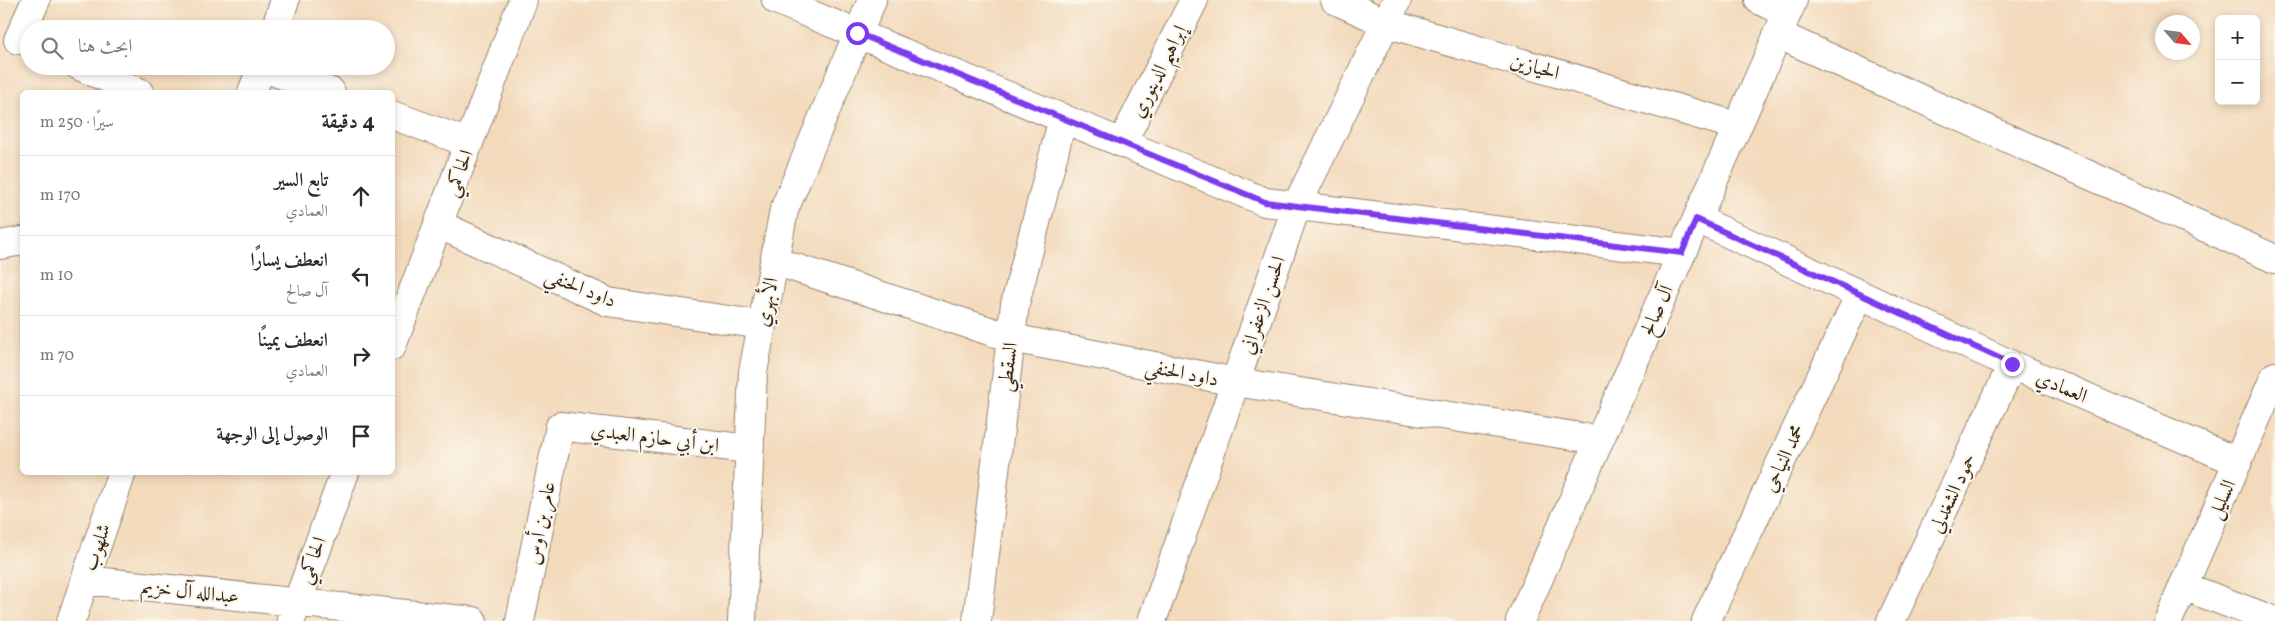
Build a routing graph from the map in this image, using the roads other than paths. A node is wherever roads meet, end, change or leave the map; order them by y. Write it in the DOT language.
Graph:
graph roads {
  1 [pos="36,0"];
  2 [pos="285,0"];
  3 [pos="523,0"];
  4 [pos="776,0"];
  5 [pos="872,0"];
  6 [pos="1194,0"];
  7 [pos="1335,0"];
  8 [pos="1759,0"];
  9 [pos="1392,11"];
  10 [pos="1786,16"];
  11 [pos="26,20"];
  12 [pos="278,20"];
  13 [pos="857,33"];
  14 [pos="100,75"];
  15 [pos="259,75"];
  16 [pos="284,75"];
  17 [pos="134,90"];
  18 [pos="253,90"];
  19 [pos="325,90"];
  20 [pos="395,116"];
  21 [pos="1063,118"];
  22 [pos="1737,126"];
  23 [pos="469,143"];
  24 [pos="1122,143"];
  25 [pos="1297,206"];
  26 [pos="1696,219"];
  27 [pos="438,224"];
  28 [pos="20,241"];
  29 [pos="0,245"];
  30 [pos="1682,253"];
  31 [pos="2275,259"];
  32 [pos="774,261"];
  33 [pos="1860,294"];
  34 [pos="762,326"];
  35 [pos="395,338"];
  36 [pos="1011,338"];
  37 [pos="2012,364"];
  38 [pos="2275,376"];
  39 [pos="1236,382"];
  40 [pos="560,426"];
  41 [pos="1599,440"];
  42 [pos="750,449"];
  43 [pos="2238,462"];
  44 [pos="121,475"];
  45 [pos="344,475"];
  46 [pos="85,580"];
  47 [pos="2183,586"];
  48 [pos="293,612"];
  49 [pos="71,621"];
  50 [pos="464,621"];
  51 [pos="520,621"];
  52 [pos="742,621"];
  53 [pos="977,621"];
  54 [pos="1152,621"];
  55 [pos="1520,621"];
  56 [pos="1706,621"];
  57 [pos="1891,621"];
  58 [pos="2168,621"];
  59 [pos="2275,621"];
  1 -- 11 [label="street"];
  2 -- 12 [label="street"];
  3 -- 23 [label="street, الحاكمي"];
  4 -- 13 [label="street"];
  5 -- 13 [label="street, الأبهري"];
  6 -- 24 [label="street, إبراهيم الدينوري"];
  7 -- 9 [label="street, الحيازين"];
  8 -- 10 [label="street"];
  9 -- 22 [label="street, الحيازين"];
  9 -- 25 [label="street, الحسن الزعفراني"];
  10 -- 22 [label="street, آل صالح"];
  10 -- 31 [label="street"];
  13 -- 21 [label="street"];
  13 -- 32 [label="street, الأبهري"];
  14 -- 17 [label="street"];
  15 -- 18 [label="street"];
  16 -- 19 [label="street"];
  20 -- 23 [label="street"];
  21 -- 24 [label="street"];
  21 -- 36 [label="street, السقطي"];
  22 -- 26 [label="street, آل صالح"];
  23 -- 27 [label="street, الحاكمي"];
  24 -- 25 [label="street"];
  25 -- 30 [label="street"];
  25 -- 39 [label="street, الحسن الزعفراني"];
  26 -- 30 [label="street, آل صالح"];
  26 -- 33 [label="street, العمادي"];
  27 -- 34 [label="street, داود الحنفي"];
  27 -- 35 [label="street, الحاكمي"];
  28 -- 29 [label="street"];
  30 -- 41 [label="street, آل صالح"];
  32 -- 34 [label="street, الأبهري"];
  32 -- 36 [label="street, داود الحنفي"];
  33 -- 37 [label="street, العمادي"];
  33 -- 56 [label="street, محمد النياحي"];
  34 -- 42 [label="street, الأبهري"];
  36 -- 39 [label="street, داود الحنفي"];
  36 -- 53 [label="street, السقطي"];
  37 -- 43 [label="street, العمادي"];
  37 -- 57 [label="street, حمود الشغدلي"];
  38 -- 43 [label="street, السليل"];
  39 -- 41 [label="street, داود الحنفي"];
  39 -- 54 [label="street, الحسن الزعفراني"];
  40 -- 42 [label="street, ابن أبي حازم العبدي"];
  40 -- 51 [label="street, عامر بن أوس"];
  41 -- 55 [label="street, آل صالح"];
  42 -- 52 [label="street, الأبهري"];
  43 -- 47 [label="street, السليل"];
  44 -- 46 [label="street, شلهوب"];
  45 -- 48 [label="street, الحاكمي"];
  46 -- 48 [label="street, عبدالله آل خزيم"];
  46 -- 49 [label="street, شلهوب"];
  47 -- 58 [label="street, السليل"];
  47 -- 59 [label="street"];
  48 -- 50 [label="street, عبدالله آل خزيم"];
}
